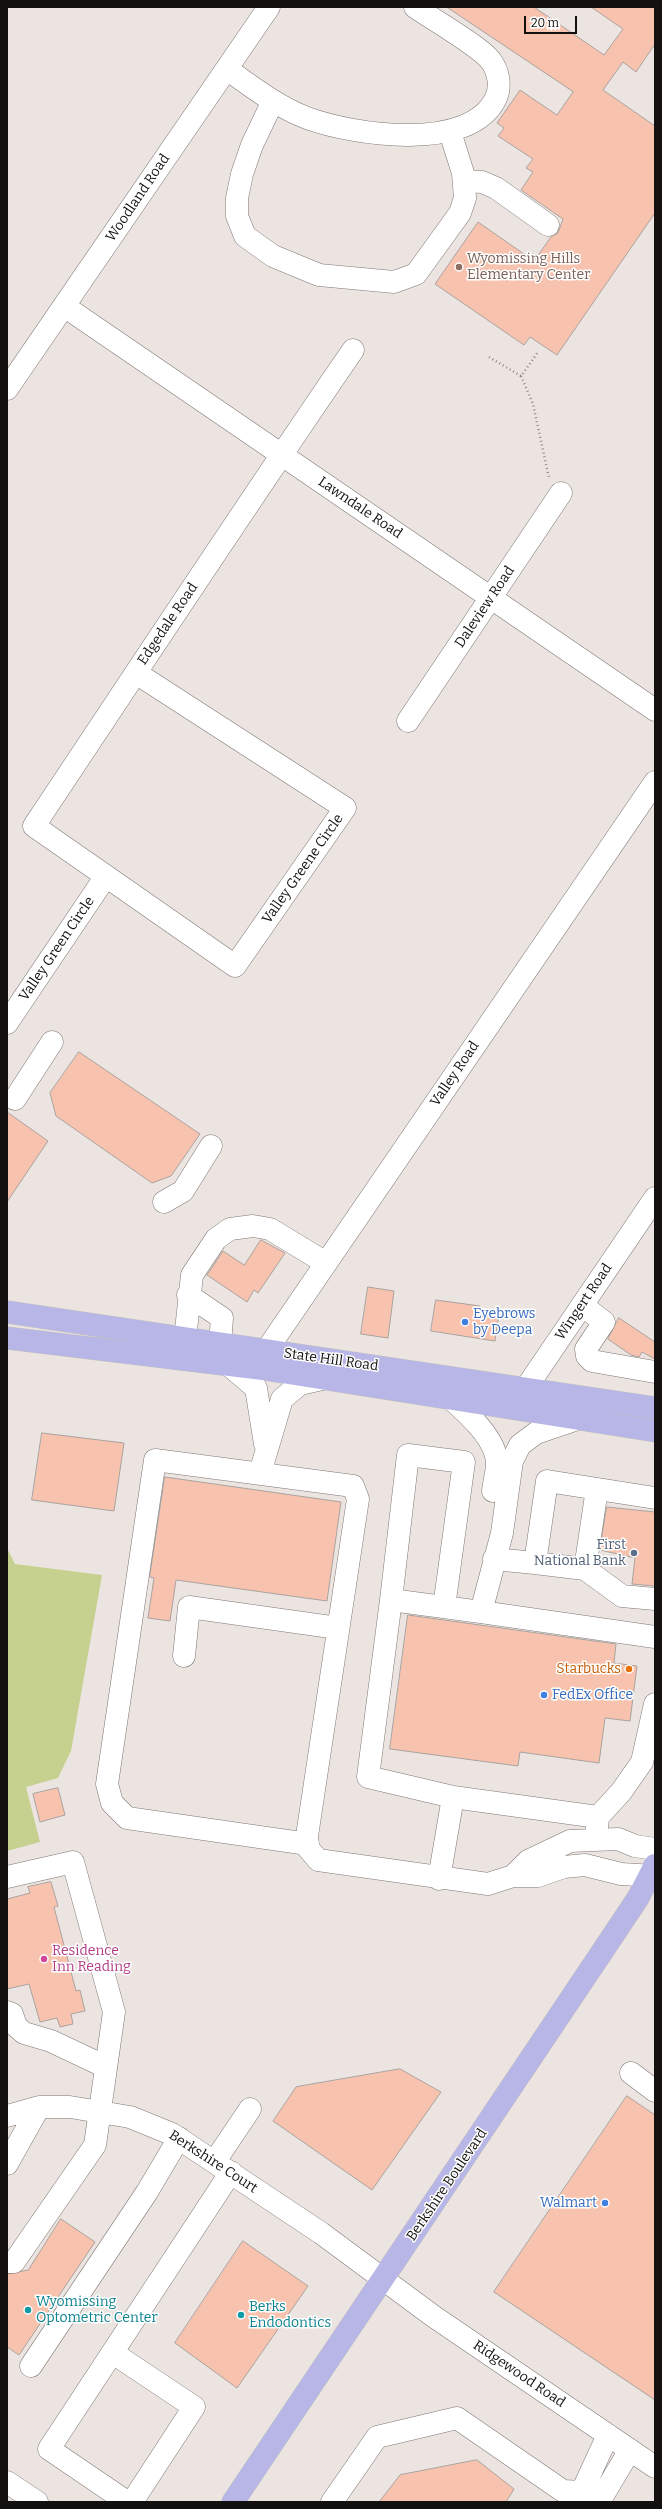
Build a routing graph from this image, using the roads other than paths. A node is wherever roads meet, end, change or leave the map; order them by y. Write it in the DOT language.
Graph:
graph roads {
  1 [pos="269,7"];
  2 [pos="414,7"];
  3 [pos="227,69"];
  4 [pos="273,101"];
  5 [pos="450,132"];
  6 [pos="464,181"];
  7 [pos="548,225"];
  8 [pos="64,306"];
  9 [pos="353,350"];
  10 [pos="7,389"];
  11 [pos="281,454"];
  12 [pos="555,488"];
  13 [pos="491,598"];
  14 [pos="136,673"];
  15 [pos="655,710"];
  16 [pos="408,721"];
  17 [pos="655,782"];
  18 [pos="106,876"];
  19 [pos="7,1023"];
  20 [pos="52,1042"];
  21 [pos="14,1099"];
  22 [pos="211,1146"];
  23 [pos="655,1198"];
  24 [pos="164,1202"];
  25 [pos="326,1263"];
  26 [pos="188,1295"];
  27 [pos="582,1305"];
  28 [pos="7,1312"];
  29 [pos="7,1338"];
  30 [pos="185,1339"];
  31 [pos="220,1344"];
  32 [pos="264,1360"];
  33 [pos="230,1366"];
  34 [pos="655,1372"];
  35 [pos="322,1379"];
  36 [pos="526,1388"];
  37 [pos="450,1398"];
  38 [pos="517,1407"];
  39 [pos="655,1408"];
  40 [pos="580,1418"];
  41 [pos="655,1430"];
  42 [pos="265,1449"];
  43 [pos="260,1472"];
  44 [pos="596,1489"];
  45 [pos="655,1498"];
  46 [pos="494,1559"];
  47 [pos="536,1563"];
  48 [pos="585,1569"];
  49 [pos="655,1599"];
  50 [pos="392,1600"];
  51 [pos="444,1607"];
  52 [pos="481,1612"];
  53 [pos="338,1628"];
  54 [pos="655,1637"];
  55 [pos="184,1656"];
  56 [pos="655,1704"];
  57 [pos="453,1797"];
  58 [pos="598,1817"];
  59 [pos="596,1839"];
  60 [pos="308,1844"];
  61 [pos="655,1849"];
  62 [pos="653,1873"];
  63 [pos="513,1876"];
  64 [pos="7,1877"];
  65 [pos="439,1879"];
  66 [pos="7,2012"];
  67 [pos="106,2067"];
  68 [pos="631,2074"];
  69 [pos="655,2091"];
  70 [pos="18,2109"];
  71 [pos="250,2109"];
  72 [pos="100,2111"];
  73 [pos="179,2138"];
  74 [pos="7,2164"];
  75 [pos="223,2167"];
  76 [pos="7,2262"];
  77 [pos="384,2279"];
  78 [pos="113,2352"];
  79 [pos="31,2366"];
  80 [pos="608,2435"];
  81 [pos="630,2450"];
  82 [pos="655,2467"];
  83 [pos="578,2498"];
  84 [pos="128,2502"];
  85 [pos="132,2502"];
  86 [pos="233,2502"];
  87 [pos="332,2502"];
  1 -- 3 [label="street, Woodland Road"];
  2 -- 5 [label="street"];
  3 -- 4 [label="street"];
  3 -- 8 [label="street, Woodland Road"];
  4 -- 5 [label="street"];
  4 -- 6 [label="street"];
  5 -- 6 [label="street"];
  6 -- 7 [label="street"];
  8 -- 10 [label="street, Woodland Road"];
  8 -- 11 [label="street, Lawndale Road"];
  9 -- 11 [label="street, Edgedale Road"];
  11 -- 13 [label="street, Lawndale Road"];
  11 -- 14 [label="street, Edgedale Road"];
  12 -- 13 [label="street, Daleview Road"];
  13 -- 15 [label="street, Lawndale Road"];
  13 -- 16 [label="street, Daleview Road"];
  14 -- 18 [label="street, Edgedale Road"];
  14 -- 18 [label="street, Valley Greene Circle"];
  17 -- 25 [label="street, Valley Road"];
  18 -- 19 [label="street, Valley Green Circle"];
  20 -- 21 [label="street"];
  22 -- 24 [label="street"];
  23 -- 27 [label="street, Wingert Road"];
  25 -- 26 [label="street"];
  25 -- 32 [label="street, Valley Road"];
  26 -- 30 [label="street"];
  26 -- 31 [label="street"];
  27 -- 34 [label="street"];
  27 -- 36 [label="street, Wingert Road"];
  28 -- 30 [label="main road, State Hill Road"];
  29 -- 33 [label="main road, State Hill Road"];
  30 -- 31 [label="main road, State Hill Road"];
  31 -- 32 [label="main road, State Hill Road"];
  32 -- 33 [label="main road, State Hill Road"];
  32 -- 35 [label="main road, State Hill Road"];
  32 -- 36 [label="main road, State Hill Road"];
  33 -- 42 [label="street"];
  35 -- 37 [label="main road, State Hill Road"];
  35 -- 42 [label="street"];
  36 -- 38 [label="street, Wingert Road"];
  36 -- 39 [label="main road, State Hill Road"];
  37 -- 38 [label="main road, State Hill Road"];
  37 -- 46 [label="street"];
  38 -- 40 [label="main road, State Hill Road"];
  40 -- 41 [label="main road, State Hill Road"];
  40 -- 46 [label="street"];
  42 -- 43 [label="street"];
  43 -- 53 [label="street"];
  43 -- 60 [label="street"];
  44 -- 45 [label="street"];
  44 -- 47 [label="street"];
  44 -- 48 [label="street"];
  46 -- 47 [label="street"];
  46 -- 52 [label="street"];
  47 -- 48 [label="street"];
  48 -- 49 [label="street"];
  50 -- 51 [label="street"];
  50 -- 51 [label="street"];
  50 -- 57 [label="street"];
  51 -- 52 [label="street"];
  52 -- 54 [label="street"];
  53 -- 55 [label="street"];
  53 -- 60 [label="street"];
  56 -- 58 [label="street"];
  57 -- 58 [label="street"];
  57 -- 65 [label="street"];
  58 -- 59 [label="street"];
  59 -- 61 [label="street"];
  59 -- 63 [label="street"];
  60 -- 65 [label="street"];
  62 -- 63 [label="street"];
  62 -- 77 [label="main road, Berkshire Boulevard"];
  63 -- 65 [label="street"];
  64 -- 67 [label="street"];
  66 -- 67 [label="street"];
  67 -- 72 [label="street"];
  68 -- 69 [label="street"];
  70 -- 72 [label="street, Berkshire Court"];
  70 -- 74 [label="street"];
  71 -- 75 [label="street"];
  72 -- 73 [label="street, Berkshire Court"];
  72 -- 76 [label="street"];
  73 -- 75 [label="street, Berkshire Court"];
  73 -- 79 [label="street"];
  75 -- 77 [label="street, Berkshire Court"];
  75 -- 78 [label="street"];
  77 -- 80 [label="street, Ridgewood Road"];
  77 -- 86 [label="main road, Berkshire Boulevard"];
  78 -- 84 [label="street"];
  78 -- 85 [label="street"];
  80 -- 81 [label="street, Ridgewood Road"];
  80 -- 83 [label="street"];
  81 -- 82 [label="street, Ridgewood Road"];
  81 -- 83 [label="street"];
  83 -- 87 [label="street"];
}
